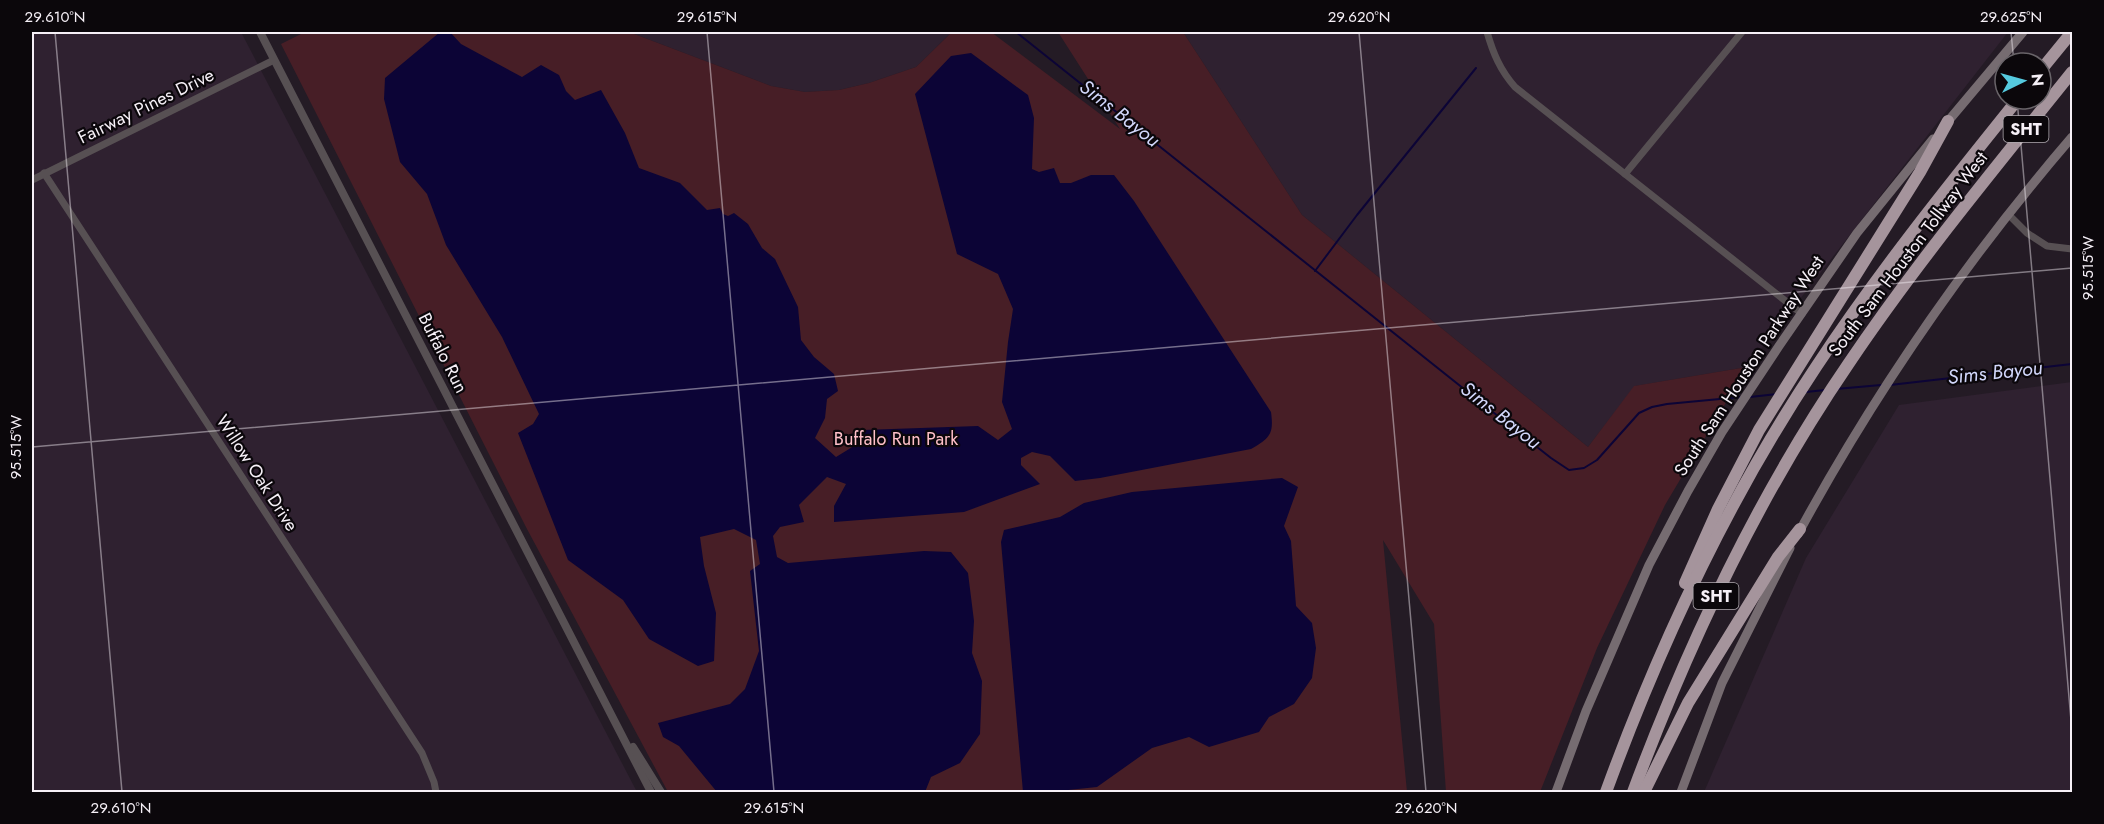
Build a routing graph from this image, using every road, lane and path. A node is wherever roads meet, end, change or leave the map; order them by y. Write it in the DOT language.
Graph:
graph roads {
  1 [pos="260,32"];
  2 [pos="1487,32"];
  3 [pos="1742,32"];
  4 [pos="2023,32"];
  5 [pos="2072,32"];
  6 [pos="2053,55"];
  7 [pos="274,60"];
  8 [pos="2073,72"];
  9 [pos="2008,111"];
  10 [pos="1948,121"];
  11 [pos="2073,137"];
  12 [pos="44,173"];
  13 [pos="1625,174"];
  14 [pos="32,180"];
  15 [pos="2008,215"];
  16 [pos="2073,249"];
  17 [pos="1802,314"];
  18 [pos="1800,529"];
  19 [pos="598,690"];
  20 [pos="1638,709"];
  21 [pos="436,792"];
  22 [pos="651,792"];
  23 [pos="661,792"];
  24 [pos="1556,792"];
  25 [pos="1606,792"];
  26 [pos="1633,792"];
  27 [pos="1644,792"];
  28 [pos="1681,792"];
  1 -- 7 [label="street, Buffalo Run"];
  2 -- 13 [label="street"];
  3 -- 13 [label="street"];
  4 -- 10 [label="main road, South Sam Houston Parkway West"];
  5 -- 6 [label="highway"];
  7 -- 12 [label="street, Fairway Pines Drive"];
  7 -- 19 [label="street, Buffalo Run"];
  8 -- 26 [label="highway, South Sam Houston Tollway West / SHT"];
  9 -- 20 [label="highway, South Sam Houston Tollway West / SHT"];
  10 -- 17 [label="main road, South Sam Houston Parkway West"];
  10 -- 20 [label="highway"];
  11 -- 15 [label="main road"];
  12 -- 14 [label="street, Fairway Pines Drive"];
  12 -- 21 [label="street, Willow Oak Drive"];
  13 -- 17 [label="street"];
  15 -- 16 [label="street"];
  15 -- 18 [label="main road"];
  17 -- 24 [label="main road, South Sam Houston Parkway West"];
  18 -- 27 [label="highway"];
  18 -- 28 [label="main road"];
  19 -- 22 [label="street, Buffalo Run"];
  19 -- 23 [label="street, Buffalo Run"];
  20 -- 25 [label="highway, South Sam Houston Tollway West / SHT"];
}
